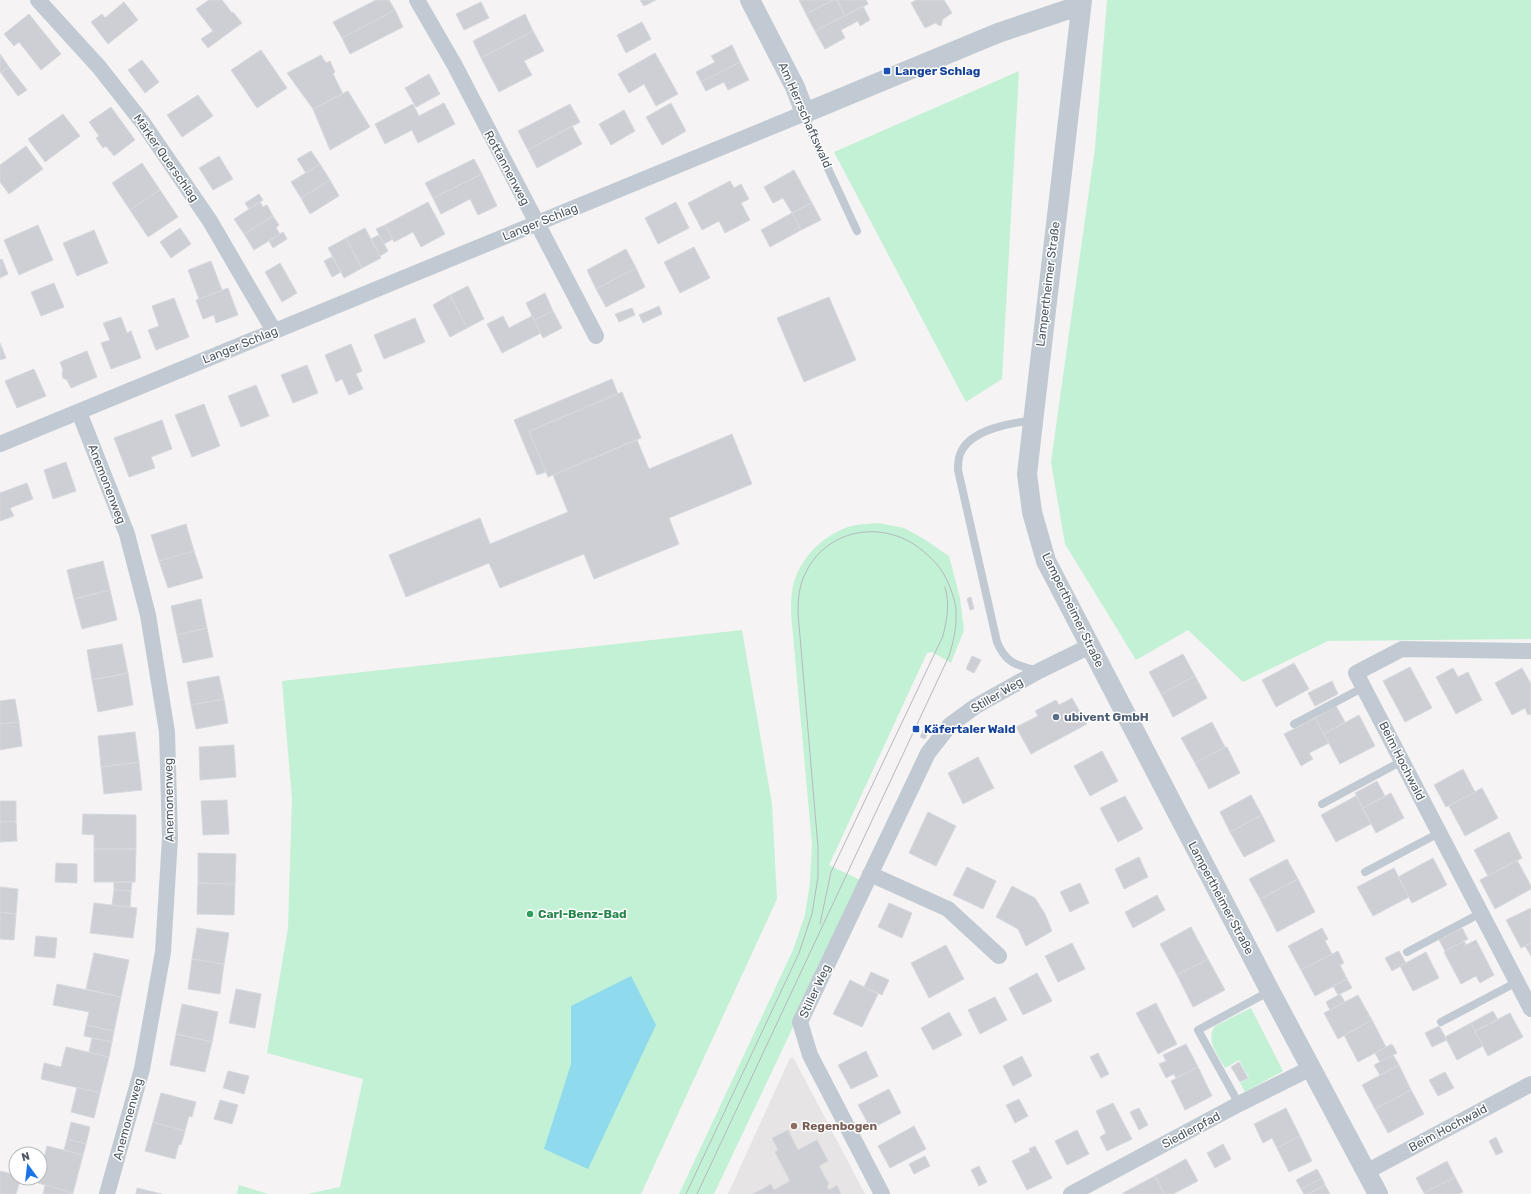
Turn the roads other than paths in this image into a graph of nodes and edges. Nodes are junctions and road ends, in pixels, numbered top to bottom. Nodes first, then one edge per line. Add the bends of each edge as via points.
1 (38, 0) edge
2 (417, 0) edge
3 (750, 0) edge
4 (1081, 3) edge
5 (805, 113) junction
6 (536, 223) junction
7 (857, 232) dead end
8 (274, 331) junction
9 (596, 336) dead end
10 (79, 412) junction
11 (1033, 421) junction
12 (0, 444) edge
13 (1090, 646) junction
14 (1531, 651) edge
15 (1038, 671) junction
16 (1364, 687) junction
17 (1294, 724) dead end
18 (1402, 761) junction
19 (1322, 804) dead end
20 (1439, 833) junction
21 (1364, 872) dead end
22 (870, 874) junction
23 (1481, 913) junction
24 (1407, 952) dead end
25 (999, 956) dead end
26 (1517, 982) junction
27 (1270, 991) junction
28 (1531, 1009) edge
29 (1441, 1022) dead end
30 (1312, 1068) junction
31 (1531, 1084) edge
32 (1239, 1104) junction
33 (1366, 1172) junction
34 (1092, 1189) edge
35 (107, 1194) edge
36 (882, 1194) edge
37 (1071, 1194) edge
38 (1378, 1194) edge

1 - 8 street, Märker Querschlag via 99,67 143,123 210,221
2 - 6 street, Rottannenweg via 454,64
3 - 5 street, Am Herrschaftswald via 795,87
4 - 5 street, Langer Schlag via 998,33
4 - 11 street, Lampertheimer Straße
5 - 6 street, Langer Schlag
5 - 7 lane, Am Herrschaftswald
6 - 8 street, Langer Schlag
6 - 9 street, Rottannenweg
8 - 10 street, Langer Schlag
10 - 12 street, Langer Schlag
10 - 35 street, Anemonenweg via 127,534 148,615 167,732 170,838 163,952 142,1069
11 - 13 street, Lampertheimer Straße via 1028,474 1032,512 1046,561
11 - 15 lane via 1000,426 970,440 961,451 958,470 1000,649 1010,662
13 - 15 street, Stiller Weg
13 - 27 street, Lampertheimer Straße
14 - 16 street, Beim Hochwald via 1402,649 1356,673
15 - 22 street, Stiller Weg via 976,706 950,725 928,753
16 - 17 lane
16 - 18 street, Beim Hochwald
18 - 19 lane
18 - 20 street, Beim Hochwald
20 - 21 lane
20 - 23 street, Beim Hochwald
22 - 25 street via 948,909
22 - 36 street, Stiller Weg via 800,1022 810,1055
23 - 24 lane
23 - 26 street, Beim Hochwald
26 - 28 street, Beim Hochwald
26 - 29 lane
27 - 30 street, Lampertheimer Straße
27 - 32 lane via 1198,1030
30 - 32 street, Siedlerpfad
30 - 33 street, Lampertheimer Straße
31 - 33 street, Beim Hochwald
32 - 34 street, Siedlerpfad
33 - 38 street, Lampertheimer Straße
34 - 37 street, Siedlerpfad

